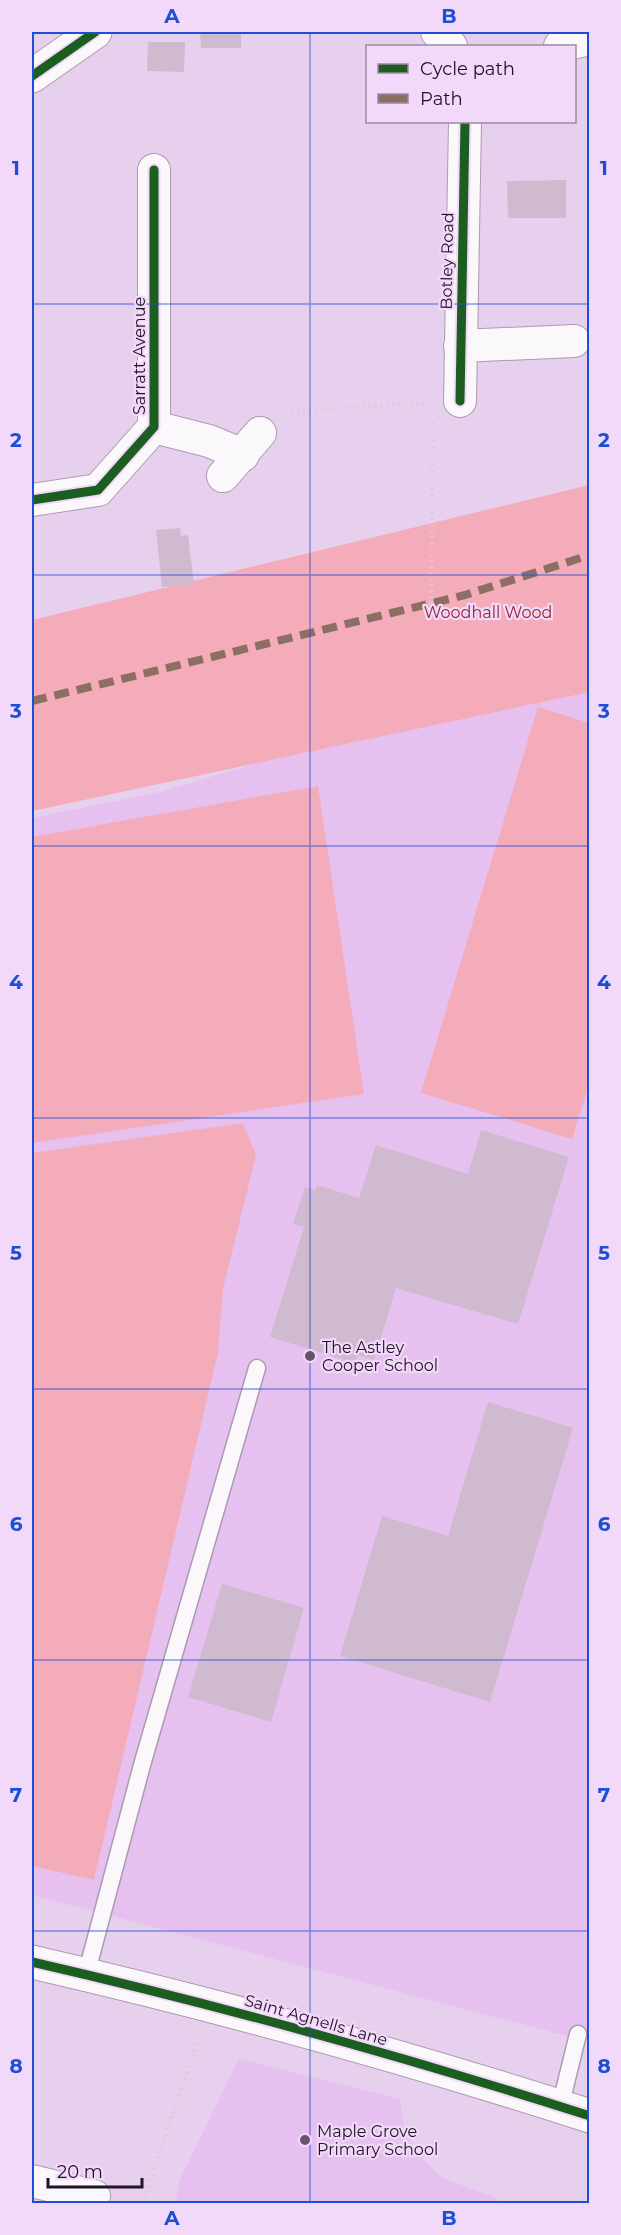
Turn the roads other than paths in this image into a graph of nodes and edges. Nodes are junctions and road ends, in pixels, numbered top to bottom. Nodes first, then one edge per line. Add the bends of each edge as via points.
1 (95, 32) edge
2 (438, 32) edge
3 (590, 39) edge
4 (450, 45) edge
5 (564, 45) edge
6 (32, 76) edge
7 (465, 123) edge
8 (154, 170) dead end
9 (574, 341) dead end
10 (460, 346) junction
11 (447, 402) road end
12 (154, 427) junction
13 (242, 455) road end
14 (32, 501) edge
15 (257, 1368) dead end
16 (32, 1962) edge
17 (86, 1975) junction
18 (578, 2034) dead end
19 (575, 2111) edge
20 (32, 2181) edge
21 (94, 2196) dead end

1 - 6 street
2 - 4 street
3 - 5 street
7 - 10 street, Botley Road
8 - 12 street, Sarratt Avenue
9 - 10 street
10 - 11 street, Botley Road
12 - 13 street, Sarratt Avenue via 209,441
12 - 14 street, Sarratt Avenue via 98,490
15 - 17 lane via 142,1765
16 - 17 street, Saint Agnells Lane
17 - 19 street, Saint Agnells Lane via 212,2006
18 - 19 lane
20 - 21 street

